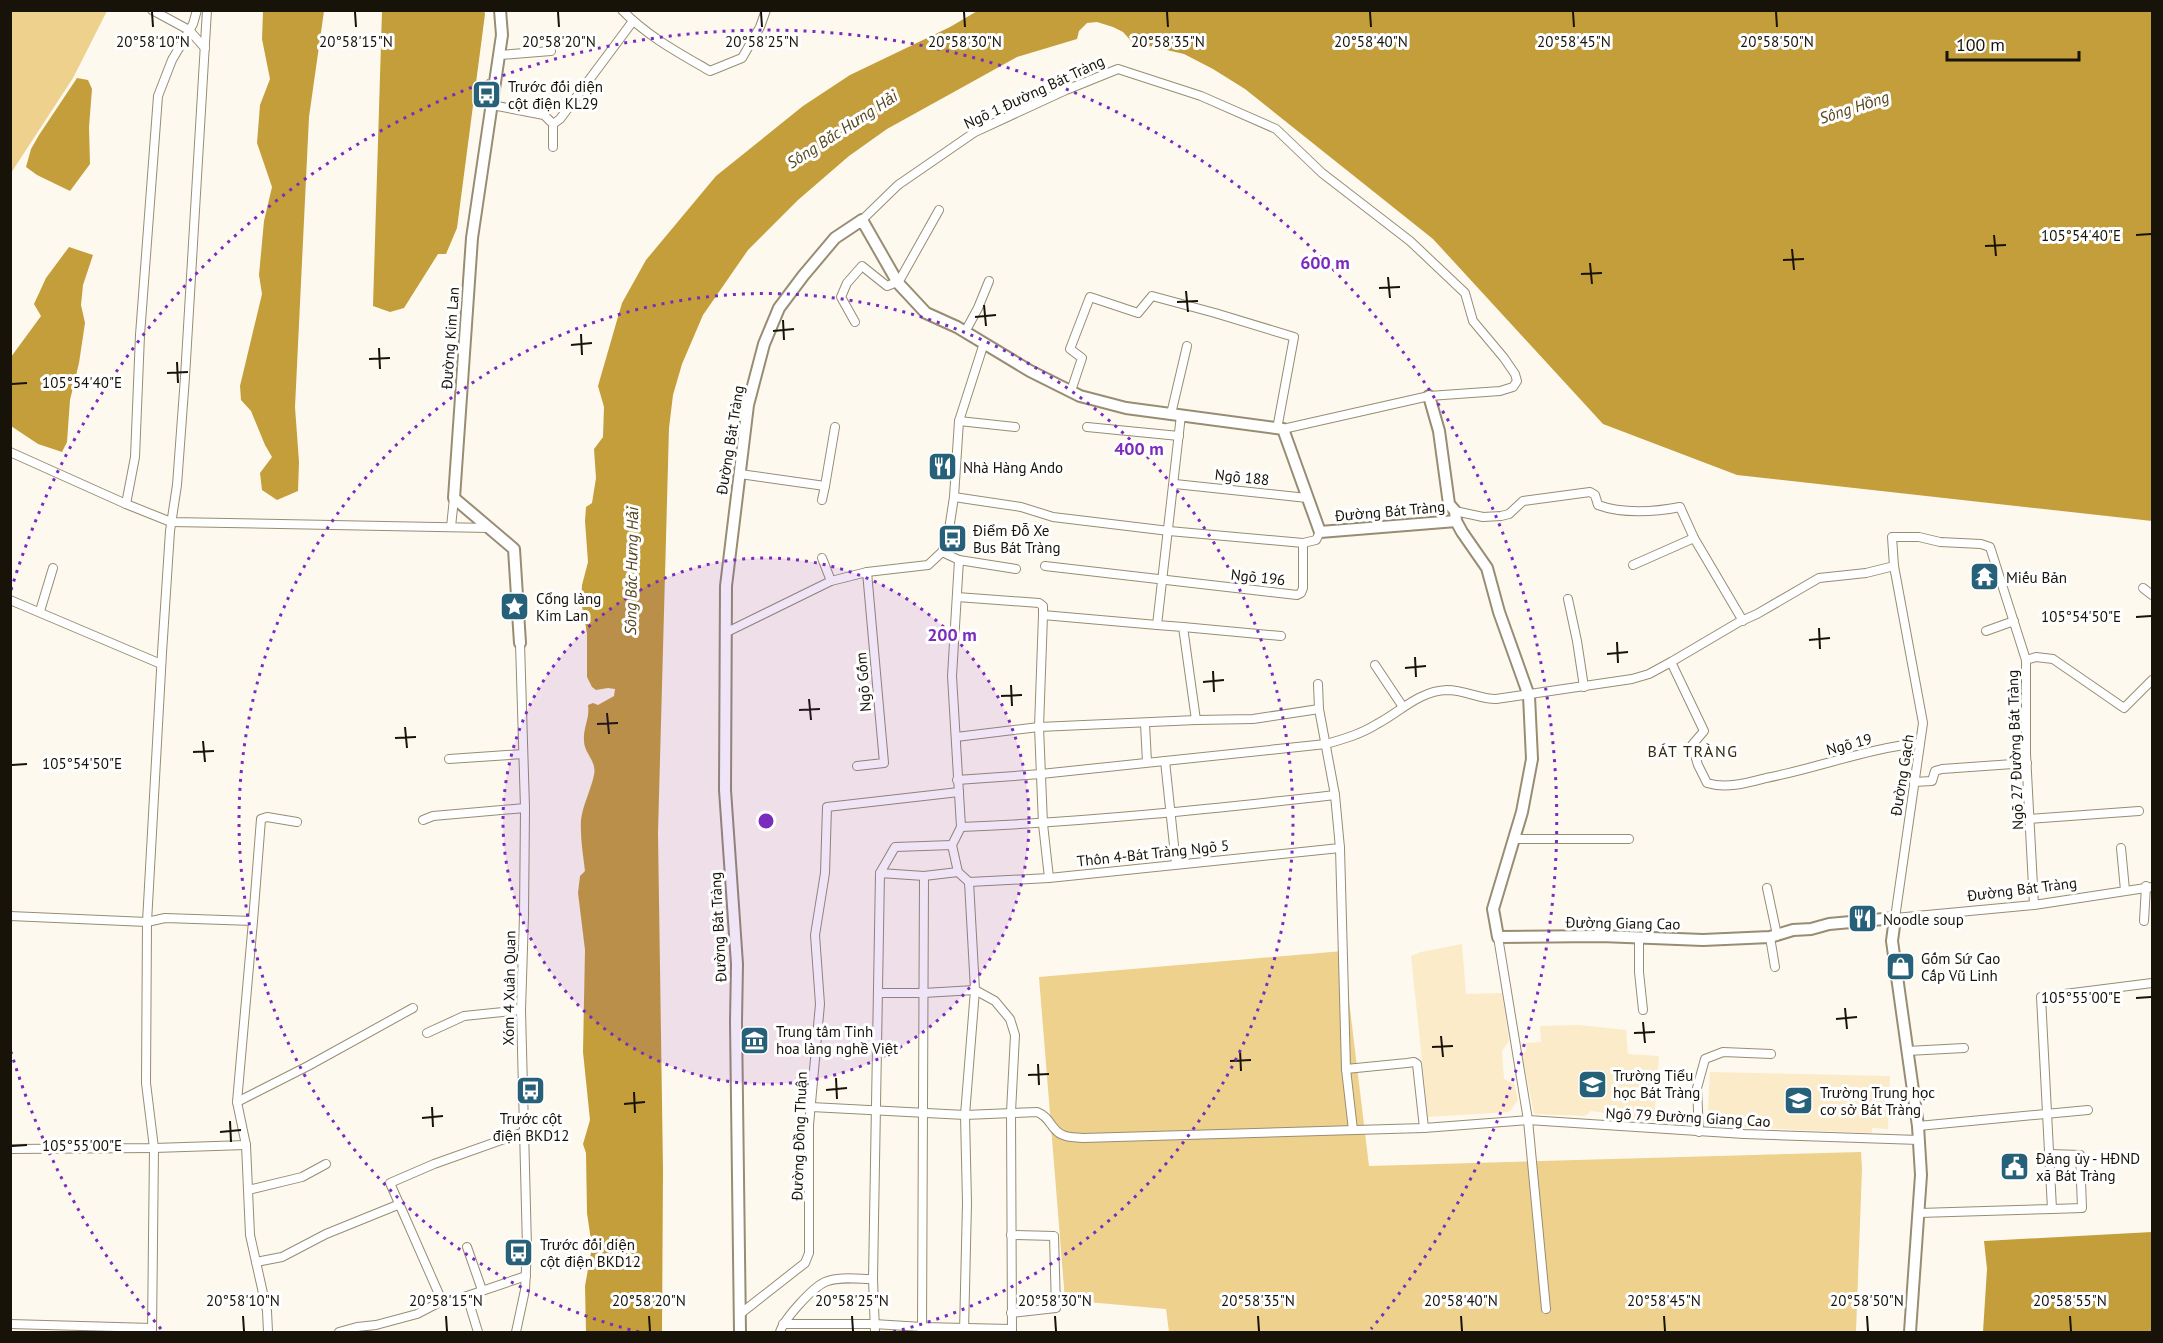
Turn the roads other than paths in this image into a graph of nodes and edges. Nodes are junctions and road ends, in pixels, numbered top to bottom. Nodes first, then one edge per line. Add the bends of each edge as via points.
1 (152, 10) edge
2 (197, 10) edge
3 (207, 10) edge
4 (500, 10) edge
5 (622, 10) edge
6 (766, 10) edge
7 (633, 21) junction
8 (189, 30) junction
9 (205, 48) junction
10 (551, 51) dead end
11 (500, 55) junction
12 (492, 105) junction
13 (553, 124) junction
14 (553, 147) dead end
15 (939, 210) dead end
16 (862, 220) junction
17 (989, 281) dead end
18 (897, 283) junction
19 (855, 322) dead end
20 (965, 332) junction
21 (984, 343) junction
22 (1187, 346) dead end
23 (1071, 391) junction
24 (1429, 396) junction
25 (1176, 414) junction
26 (959, 421) junction
27 (836, 427) dead end
28 (1015, 427) dead end
29 (1087, 427) dead end
30 (1280, 429) junction
31 (1179, 436) junction
32 (10, 452) edge
33 (740, 474) junction
34 (1174, 484) junction
35 (825, 486) junction
36 (954, 497) junction
37 (454, 498) junction
38 (1307, 498) junction
39 (822, 500) dead end
40 (126, 504) junction
41 (1455, 516) junction
42 (171, 522) junction
43 (451, 527) junction
44 (489, 528) junction
45 (1169, 531) junction
46 (1320, 532) junction
47 (1694, 538) junction
48 (1303, 543) junction
49 (942, 552) junction
50 (822, 558) dead end
51 (959, 560) junction
52 (1633, 565) dead end
53 (1044, 566) dead end
54 (1894, 566) junction
55 (53, 568) dead end
56 (1016, 569) dead end
57 (867, 572) junction
58 (831, 580) junction
59 (1162, 580) junction
60 (2143, 588) dead end
61 (2152, 595) edge
62 (957, 597) junction
63 (1568, 599) dead end
64 (10, 600) edge
65 (40, 611) junction
66 (1043, 615) junction
67 (1743, 621) junction
68 (2014, 621) junction
69 (1157, 625) junction
70 (1183, 627) junction
71 (1986, 631) dead end
72 (727, 632) junction
73 (1281, 636) dead end
74 (520, 643) joint
75 (2026, 660) junction
76 (1671, 662) junction
77 (161, 664) junction
78 (1375, 665) dead end
79 (2152, 680) edge
80 (1318, 684) dead end
81 (1584, 687) junction
82 (1529, 696) junction
83 (1403, 707) junction
84 (1319, 709) junction
85 (1196, 720) junction
86 (1145, 724) junction
87 (1039, 727) junction
88 (957, 737) junction
89 (1920, 743) junction
90 (1326, 744) junction
91 (523, 754) junction
92 (449, 759) dead end
93 (1165, 761) junction
94 (1147, 762) junction
95 (2027, 763) junction
96 (857, 766) dead end
97 (1041, 774) junction
98 (957, 780) junction
99 (1914, 782) junction
100 (959, 792) junction
101 (1335, 795) junction
102 (525, 808) junction
103 (2139, 811) dead end
104 (1171, 813) junction
105 (423, 819) dead end
106 (2030, 819) junction
107 (297, 822) dead end
108 (1043, 824) junction
109 (961, 827) junction
110 (1514, 839) junction
111 (1629, 839) dead end
112 (952, 845) junction
113 (1340, 848) junction
114 (2121, 848) dead end
115 (1176, 864) junction
116 (958, 872) junction
117 (880, 873) junction
118 (924, 876) junction
119 (1049, 878) junction
120 (969, 882) junction
121 (2149, 886) edge
122 (1767, 888) dead end
123 (2125, 890) junction
124 (2034, 905) junction
125 (10, 916) edge
126 (1895, 918) junction
127 (253, 921) junction
128 (2144, 921) dead end
129 (147, 922) junction
130 (1774, 936) junction
131 (1498, 937) junction
132 (1639, 938) junction
133 (1775, 967) dead end
134 (2152, 983) edge
135 (975, 990) junction
136 (878, 993) junction
137 (922, 993) junction
138 (413, 1008) dead end
139 (521, 1010) junction
140 (1643, 1010) dead end
141 (427, 1033) dead end
142 (1964, 1048) dead end
143 (1907, 1051) junction
144 (1771, 1054) dead end
145 (1346, 1069) junction
146 (237, 1102) junction
147 (811, 1107) junction
148 (2088, 1110) dead end
149 (876, 1111) junction
150 (1011, 1112) junction
151 (922, 1113) junction
152 (965, 1114) junction
153 (2048, 1115) junction
154 (1528, 1120) junction
155 (1918, 1126) junction
156 (1424, 1128) junction
157 (1353, 1130) junction
158 (524, 1132) junction
159 (1699, 1132) junction
160 (1919, 1140) junction
161 (246, 1145) junction
162 (154, 1148) junction
163 (10, 1149) edge
164 (2050, 1154) junction
165 (326, 1164) dead end
166 (248, 1191) junction
167 (400, 1204) junction
168 (2052, 1209) junction
169 (1919, 1213) junction
170 (1011, 1235) junction
171 (467, 1247) dead end
172 (256, 1262) junction
173 (526, 1276) junction
174 (873, 1279) junction
175 (482, 1290) junction
176 (467, 1296) junction
177 (442, 1301) junction
178 (1546, 1309) dead end
179 (1011, 1313) junction
180 (740, 1314) junction
181 (10, 1324) edge
182 (782, 1328) edge
183 (831, 1328) edge
184 (874, 1328) edge
185 (152, 1330) edge
186 (922, 1330) edge
187 (964, 1330) edge
188 (1011, 1331) edge
189 (268, 1332) edge
190 (339, 1332) edge
191 (478, 1332) edge
192 (516, 1332) edge
193 (740, 1332) edge
194 (1910, 1332) edge

1 - 8 street
2 - 8 street
3 - 9 street
4 - 11 street, Đường Kim Lan
5 - 7 street
6 - 7 street via 742,58 710,71
7 - 13 street
8 - 9 street
8 - 40 street via 158,96 135,458
9 - 42 street via 185,377
10 - 11 street
11 - 12 street, Đường Kim Lan
12 - 13 street via 544,115
12 - 37 street, Đường Kim Lan via 472,238
13 - 14 street
15 - 18 street
16 - 18 street
16 - 24 street, Ngõ 1 Đường Bát Tràng via 898,185 975,132 1118,69 1201,96 1275,129 1322,173 1410,241 1465,293 1473,321 1504,358 1517,381 1514,387 1500,390
16 - 33 street, Đường Bát Tràng via 835,238 779,308 764,344 748,405
17 - 20 street
18 - 19 street via 887,286 862,266 841,297
18 - 20 street via 926,313
20 - 21 street
21 - 23 street
21 - 26 street
22 - 25 street
23 - 25 street via 1126,408
23 - 30 street via 1082,358 1070,349 1090,297 1138,313 1152,296 1294,337
24 - 30 street
24 - 41 street via 1439,431 1449,504
25 - 30 street
25 - 31 street
26 - 28 street
26 - 36 street
27 - 35 street
29 - 31 street
30 - 38 street, Đường Bát Tràng
31 - 34 street
32 - 40 street
33 - 35 street
33 - 72 street, Đường Bát Tràng via 726,586
34 - 38 street, Ngõ 188
34 - 45 street
35 - 39 street
36 - 45 street via 1020,507 1053,517
36 - 49 street
37 - 43 street
37 - 44 street
38 - 46 street, Đường Bát Tràng
40 - 42 street
41 - 46 street, Đường Bát Tràng
41 - 47 street via 1501,516 1523,501 1592,492 1598,505 1607,508 1648,511 1680,507
41 - 82 street via 1486,568
42 - 43 street
42 - 77 street
43 - 44 street
44 - 74 street via 514,549
45 - 48 street
45 - 59 street
46 - 48 street via 1316,540
47 - 52 street
47 - 67 street
48 - 59 street, Ngõ 196 via 1303,588 1299,594
49 - 51 street
49 - 57 street via 928,565
50 - 58 street
51 - 56 street
51 - 62 street
53 - 59 street
54 - 67 street via 1819,578
54 - 68 street, Ngõ 27 Đường Bát Tràng via 1892,537 1990,547
54 - 89 street, Đường Gạch via 1923,723
55 - 65 street
57 - 58 street
57 - 96 street, Ngõ Gốm via 884,763
58 - 72 street
59 - 69 street
60 - 61 street
62 - 66 street via 1040,603
62 - 88 street via 952,676
63 - 81 street
64 - 65 street
65 - 77 street
66 - 69 street
66 - 87 street
67 - 76 street
68 - 71 street
68 - 75 street, Ngõ 27 Đường Bát Tràng
69 - 70 street
70 - 73 street
70 - 85 street
72 - 180 street, Đường Bát Tràng via 725,790 737,964
74 - 91 street, Xóm 4 Xuân Quan
75 - 79 street via 2053,659 2124,708
75 - 95 street, Ngõ 27 Đường Bát Tràng
76 - 81 street via 1632,679
76 - 89 street, Ngõ 19 via 1704,731 1692,745 1707,783 1719,786 1785,774
77 - 129 street
78 - 83 street
80 - 84 street
81 - 82 street
82 - 83 street via 1485,699 1445,690
82 - 110 street via 1532,759
83 - 90 street via 1355,736
84 - 85 street via 1253,719
84 - 90 street
85 - 86 street
86 - 87 street
86 - 94 street
87 - 88 street
87 - 97 street
88 - 98 street
89 - 99 street, Đường Gạch
90 - 93 street
90 - 101 street
91 - 92 street
91 - 102 street, Xóm 4 Xuân Quan
93 - 94 street
93 - 104 street
94 - 97 street
95 - 99 street via 1942,769 1935,771 1932,782
95 - 106 street, Ngõ 27 Đường Bát Tràng
97 - 98 street
97 - 108 street
98 - 100 street
99 - 126 street, Đường Gạch
100 - 109 street
100 - 147 street, Đường Đồng Thuận via 827,807 825,873 815,935 820,1004
101 - 104 street
101 - 113 street
102 - 105 street
102 - 139 street, Xóm 4 Xuân Quan
103 - 106 street
104 - 108 street
104 - 115 street
106 - 124 street, Ngõ 27 Đường Bát Tràng
107 - 127 street via 261,819
108 - 109 street
108 - 119 street
109 - 112 street
110 - 111 street
110 - 131 street via 1493,909
112 - 116 street
112 - 117 street via 895,847
113 - 115 street, Thôn 4-Bát Tràng Ngõ 5
113 - 145 street
114 - 123 street
115 - 119 street, Thôn 4-Bát Tràng Ngõ 5
116 - 118 street
116 - 120 street
117 - 118 street
117 - 136 street
118 - 137 street
119 - 120 street, Thôn 4-Bát Tràng Ngõ 5
120 - 135 street
121 - 123 street, Đường Bát Tràng
121 - 128 street
122 - 130 street
123 - 124 street, Đường Bát Tràng
124 - 126 street, Đường Bát Tràng
125 - 129 street
126 - 130 street, Đường Giang Cao via 1829,924
126 - 143 street via 1892,941
127 - 129 street via 165,918
127 - 146 street
129 - 162 street via 146,1083
130 - 132 street, Đường Giang Cao
130 - 133 street
131 - 132 street, Đường Giang Cao
131 - 154 street
132 - 140 street
134 - 153 street via 2041,997
135 - 137 street
135 - 150 street via 995,1001 1012,1024 1015,1035
135 - 152 street
136 - 137 street
136 - 149 street
137 - 151 street
138 - 146 street
139 - 141 street via 464,1016
139 - 158 street, Xóm 4 Xuân Quan
142 - 143 street
143 - 155 street
144 - 159 street via 1723,1052 1705,1059 1697,1089
145 - 156 street via 1417,1064
145 - 157 street
146 - 161 street
147 - 149 street
147 - 180 street, Đường Đồng Thuận via 808,1260
148 - 153 street
149 - 151 street
149 - 174 street
150 - 152 street
150 - 157 street, Ngõ 79 Đường Giang Cao via 1044,1114 1058,1133 1083,1138
150 - 170 street
151 - 152 street
151 - 186 street
152 - 187 street
153 - 155 street
153 - 164 street
154 - 156 street, Ngõ 79 Đường Giang Cao
154 - 159 street, Ngõ 79 Đường Giang Cao
154 - 178 street
155 - 160 street
156 - 157 street, Ngõ 79 Đường Giang Cao
158 - 167 street via 390,1183
158 - 173 street, Xóm 4 Xuân Quan
159 - 160 street, Ngõ 79 Đường Giang Cao
160 - 169 street
161 - 162 street
161 - 166 street
162 - 163 street
162 - 185 street
164 - 168 street
164 - 168 street via 2080,1155 2082,1208
165 - 166 street via 302,1177
166 - 172 street
167 - 172 street via 282,1257
167 - 177 street
168 - 169 street
169 - 194 street
170 - 179 street
170 - 179 street via 1054,1236 1056,1308
171 - 175 street
172 - 189 street
173 - 175 street
173 - 192 street, Xóm 4 Xuân Quan
174 - 182 street via 824,1282
174 - 184 street
175 - 176 street
176 - 177 street
176 - 191 street
177 - 190 street via 417,1314
179 - 188 street
180 - 193 street, Đường Bát Tràng
181 - 185 street
182 - 183 street
183 - 184 street
184 - 186 street
186 - 187 street
187 - 188 street

